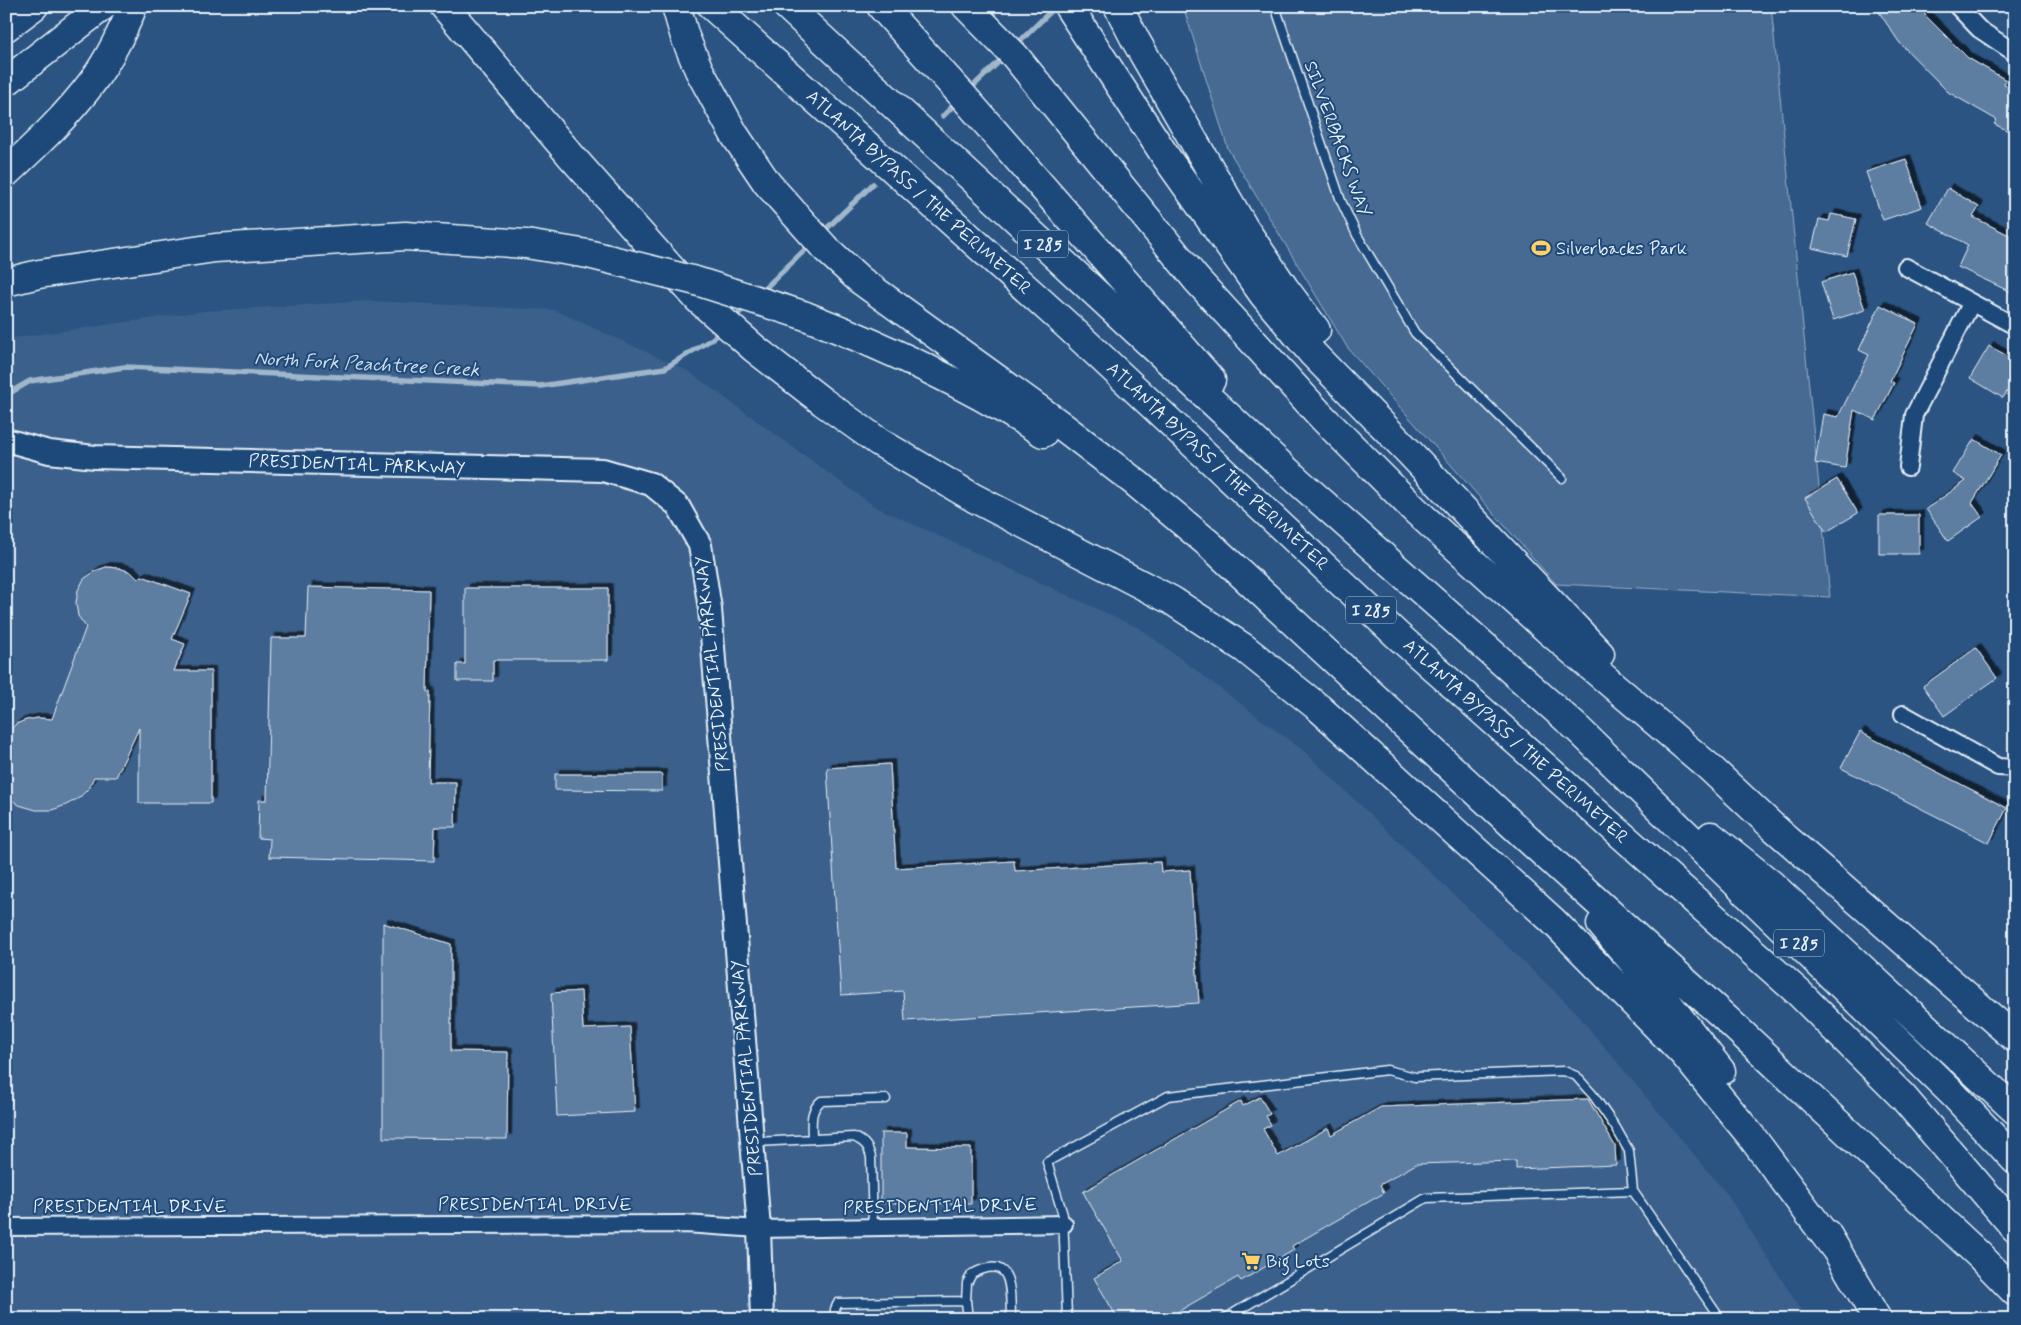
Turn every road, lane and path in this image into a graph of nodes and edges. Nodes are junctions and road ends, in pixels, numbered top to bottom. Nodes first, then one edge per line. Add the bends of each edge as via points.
1 (34, 6) edge
2 (103, 6) edge
3 (133, 6) edge
4 (444, 6) edge
5 (676, 6) edge
6 (712, 6) edge
7 (787, 6) edge
8 (881, 6) edge
9 (966, 6) edge
10 (1068, 6) edge
11 (1118, 6) edge
12 (1275, 6) edge
13 (1957, 6) edge
14 (6, 27) edge
15 (2015, 53) edge
16 (6, 82) edge
17 (6, 173) edge
18 (1906, 267) dead end
19 (6, 282) edge
20 (1971, 304) junction
21 (2015, 326) edge
22 (6, 440) edge
23 (1409, 452) junction
24 (1908, 467) dead end
25 (1562, 478) dead end
26 (1299, 482) junction
27 (1209, 544) junction
28 (1903, 714) dead end
29 (1579, 730) junction
30 (1709, 767) junction
31 (2015, 768) edge
32 (1529, 840) junction
33 (2015, 1038) edge
34 (886, 1099) dead end
35 (2015, 1110) edge
36 (812, 1139) junction
37 (752, 1142) junction
38 (2015, 1160) edge
39 (1633, 1192) junction
40 (1064, 1224) junction
41 (6, 1227) edge
42 (873, 1227) junction
43 (2015, 1228) edge
44 (759, 1229) junction
45 (1836, 1251) junction
46 (2015, 1292) edge
47 (966, 1301) junction
48 (1067, 1316) dead end
49 (1719, 1317) dead end
50 (762, 1319) edge
51 (835, 1319) edge
52 (968, 1319) edge
53 (1011, 1319) edge
54 (1224, 1319) edge
55 (1877, 1319) edge

1 - 14 highway
2 - 16 highway
3 - 17 highway via 95,80 48,134
4 - 45 highway via 698,299 755,349 879,442 974,498 1171,600 1244,648 1318,708 1553,921 1682,1053 1751,1136
5 - 27 highway via 685,37 715,102 734,134 767,183 818,241 860,280 1058,423
6 - 43 highway, ATLANTA BYPASS / THE PERIMETER / I 285 via 1069,327 1397,635 1800,993 1903,1097
7 - 26 highway, I 285
8 - 26 highway via 1132,288
9 - 30 highway via 1015,56 1196,279 1323,418 1415,510 1549,631
10 - 23 highway via 1166,157 1263,294 1313,354
11 - 23 highway via 1244,228 1285,289
12 - 25 lane, SILVERBACKS WAY via 1341,201 1357,235 1415,333
13 - 15 street via 1979,29
18 - 20 street
19 - 27 highway, bridge via 39,274 215,248 405,236 526,244 588,254 687,279 802,315 927,368 1016,416
20 - 21 street
20 - 24 street via 1914,415
22 - 37 street, PRESIDENTIAL PARKWAY via 49,452 95,457 603,470 651,484 678,506 700,545 710,609
23 - 30 highway
26 - 29 highway, I 285
27 - 32 highway
28 - 31 street via 1998,767
29 - 35 highway via 1771,884
29 - 38 highway, I 285 via 1954,1095
30 - 33 highway
32 - 45 highway via 1671,1006 1766,1128
32 - 46 highway via 1721,1014
34 - 36 lane via 821,1101 814,1107 812,1115
36 - 37 lane
36 - 42 lane via 854,1137 864,1141 869,1148
37 - 44 street, PRESIDENTIAL PARKWAY
39 - 40 lane via 1629,1151 1593,1095 1576,1076 1564,1071 1415,1077 1386,1070 1168,1096 1047,1162
39 - 49 lane
39 - 54 lane via 1426,1198
40 - 42 street, PRESIDENTIAL DRIVE
40 - 48 lane
41 - 44 street, PRESIDENTIAL DRIVE via 685,1224
42 - 44 street, PRESIDENTIAL DRIVE
44 - 50 street, PRESIDENTIAL PARKWAY
45 - 55 highway
47 - 51 lane via 838,1303
47 - 52 lane
47 - 53 lane via 967,1283 972,1274 990,1267 999,1269 1009,1279

